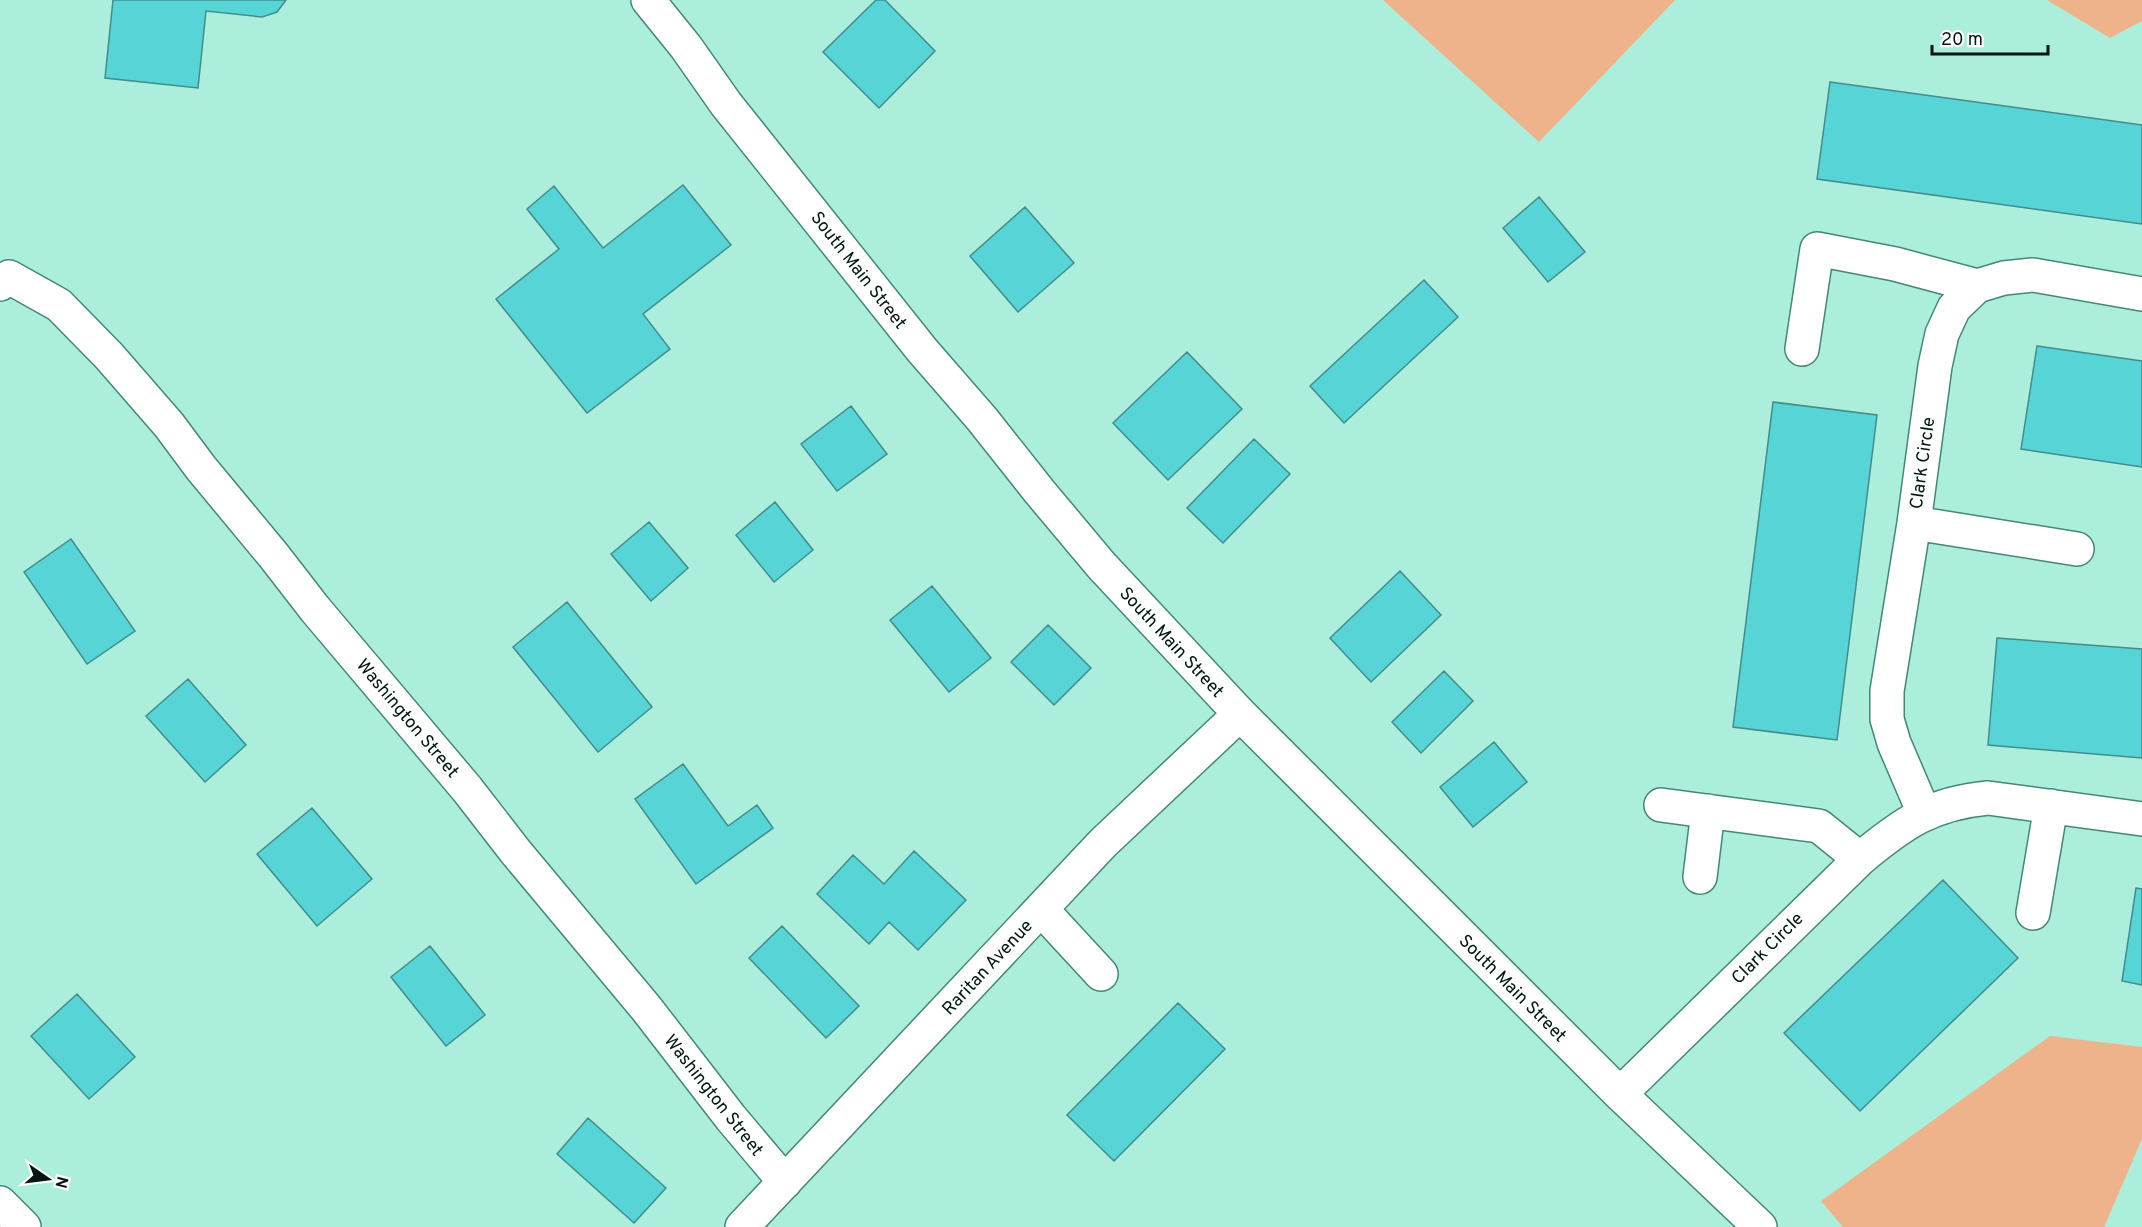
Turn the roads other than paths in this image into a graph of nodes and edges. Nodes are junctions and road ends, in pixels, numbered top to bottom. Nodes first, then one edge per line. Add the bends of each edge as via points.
1 (648, 0) edge
2 (5, 280) edge
3 (1977, 286) junction
4 (2142, 294) edge
5 (1802, 349) dead end
6 (1914, 523) junction
7 (2078, 549) dead end
8 (1240, 714) junction
9 (1661, 805) dead end
10 (2051, 806) junction
11 (1708, 812) junction
12 (1924, 813) junction
13 (2142, 819) edge
14 (1860, 858) junction
15 (1700, 877) dead end
16 (1041, 909) junction
17 (2033, 913) dead end
18 (1101, 974) dead end
19 (1620, 1094) junction
20 (784, 1182) junction
21 (0, 1203) edge
22 (24, 1227) edge
23 (741, 1227) edge
24 (1760, 1227) edge

1 - 8 street, South Main Street via 922,350 1101,565
2 - 20 street, Washington Street via 59,305 169,425
3 - 4 street, Clark Circle via 2033,275
3 - 5 street via 1817,249
3 - 6 street, Clark Circle via 1954,308 1942,334
6 - 7 street
6 - 12 street, Clark Circle via 1887,691 1887,719
8 - 16 street, Raritan Avenue via 1103,843
8 - 19 street, South Main Street
9 - 11 street
10 - 12 street, Clark Circle via 1988,798 1966,800
10 - 13 street, Clark Circle
10 - 17 street
11 - 14 street via 1819,826
11 - 15 street
12 - 14 street, Clark Circle
14 - 19 street, Clark Circle
16 - 18 street
16 - 20 street, Raritan Avenue
19 - 24 street, South Main Street
20 - 23 street, Raritan Avenue
21 - 22 street

